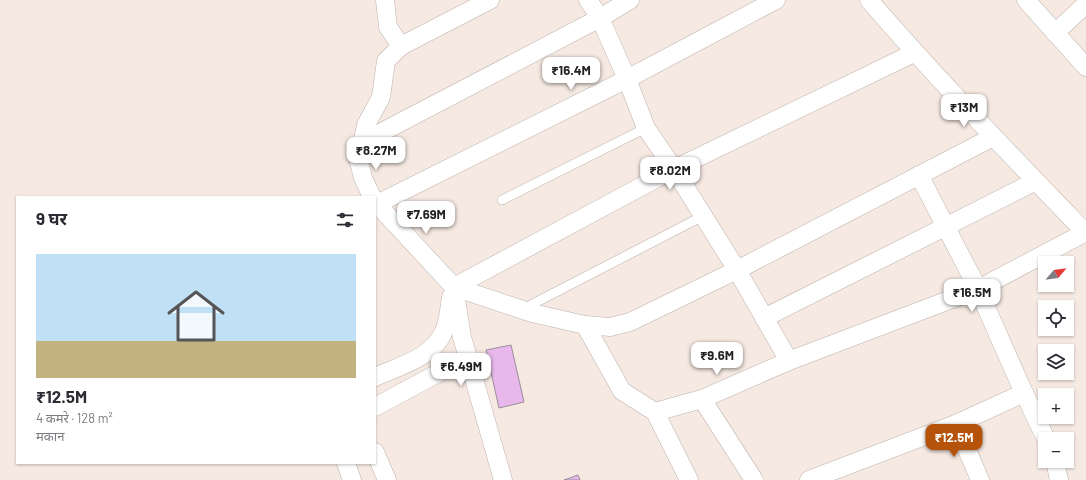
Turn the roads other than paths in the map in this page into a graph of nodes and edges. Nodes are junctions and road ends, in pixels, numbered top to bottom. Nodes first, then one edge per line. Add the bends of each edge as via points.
1 (385, 0) edge
2 (490, 0) edge
3 (588, 0) edge
4 (630, 0) edge
5 (776, 0) edge
6 (869, 0) edge
7 (1026, 0) edge
8 (1086, 4) edge
9 (600, 18) junction
10 (1055, 33) junction
11 (401, 46) junction
12 (914, 53) junction
13 (1086, 67) edge
14 (627, 79) junction
15 (646, 128) junction
16 (993, 137) junction
17 (361, 149) junction
18 (674, 169) junction
19 (919, 175) junction
20 (1036, 182) junction
21 (372, 196) edge
22 (502, 200) dead end
23 (376, 201) edge
24 (376, 202) edge
25 (703, 216) junction
26 (946, 227) junction
27 (1086, 233) edge
28 (737, 270) junction
29 (454, 287) junction
30 (978, 289) junction
31 (521, 309) junction
32 (764, 318) junction
33 (584, 325) junction
34 (468, 356) junction
35 (786, 362) junction
36 (376, 377) edge
37 (1024, 393) junction
38 (702, 399) junction
39 (376, 406) edge
40 (655, 412) junction
41 (956, 424) junction
42 (1043, 432) edge
43 (376, 454) edge
44 (346, 464) edge
45 (1056, 468) edge
46 (352, 480) edge
47 (387, 480) edge
48 (503, 480) edge
49 (689, 480) edge
50 (754, 480) edge
51 (809, 480) edge
52 (980, 480) edge
53 (1059, 480) edge

1 - 11 street via 388,27
2 - 11 street
3 - 9 street
4 - 9 street
5 - 14 street
6 - 12 street
7 - 10 street
8 - 10 street
9 - 14 street
9 - 17 street via 382,132 370,139
10 - 13 street
11 - 17 street via 386,61 381,97 366,125
12 - 16 street
12 - 18 street
14 - 15 street
14 - 23 street
15 - 18 street
15 - 22 lane
16 - 19 street
16 - 20 street
17 - 21 street via 359,162 363,178
18 - 25 street
18 - 29 street
19 - 26 street
19 - 28 street
20 - 26 street
20 - 27 street
24 - 29 street
25 - 28 street
25 - 31 lane
26 - 30 street
26 - 32 street
27 - 30 street
28 - 32 street
28 - 33 street via 630,322 610,328
29 - 31 street
29 - 34 street via 462,337
29 - 36 street via 444,331 434,346 421,357
30 - 35 street
30 - 37 street
31 - 33 street
32 - 35 street via 788,361
33 - 40 street via 622,391
34 - 39 street
34 - 48 street
35 - 38 street
37 - 41 street
37 - 42 street
38 - 40 street
38 - 50 street
40 - 49 street
41 - 51 street
41 - 52 street
43 - 47 street
44 - 46 street
45 - 53 street

